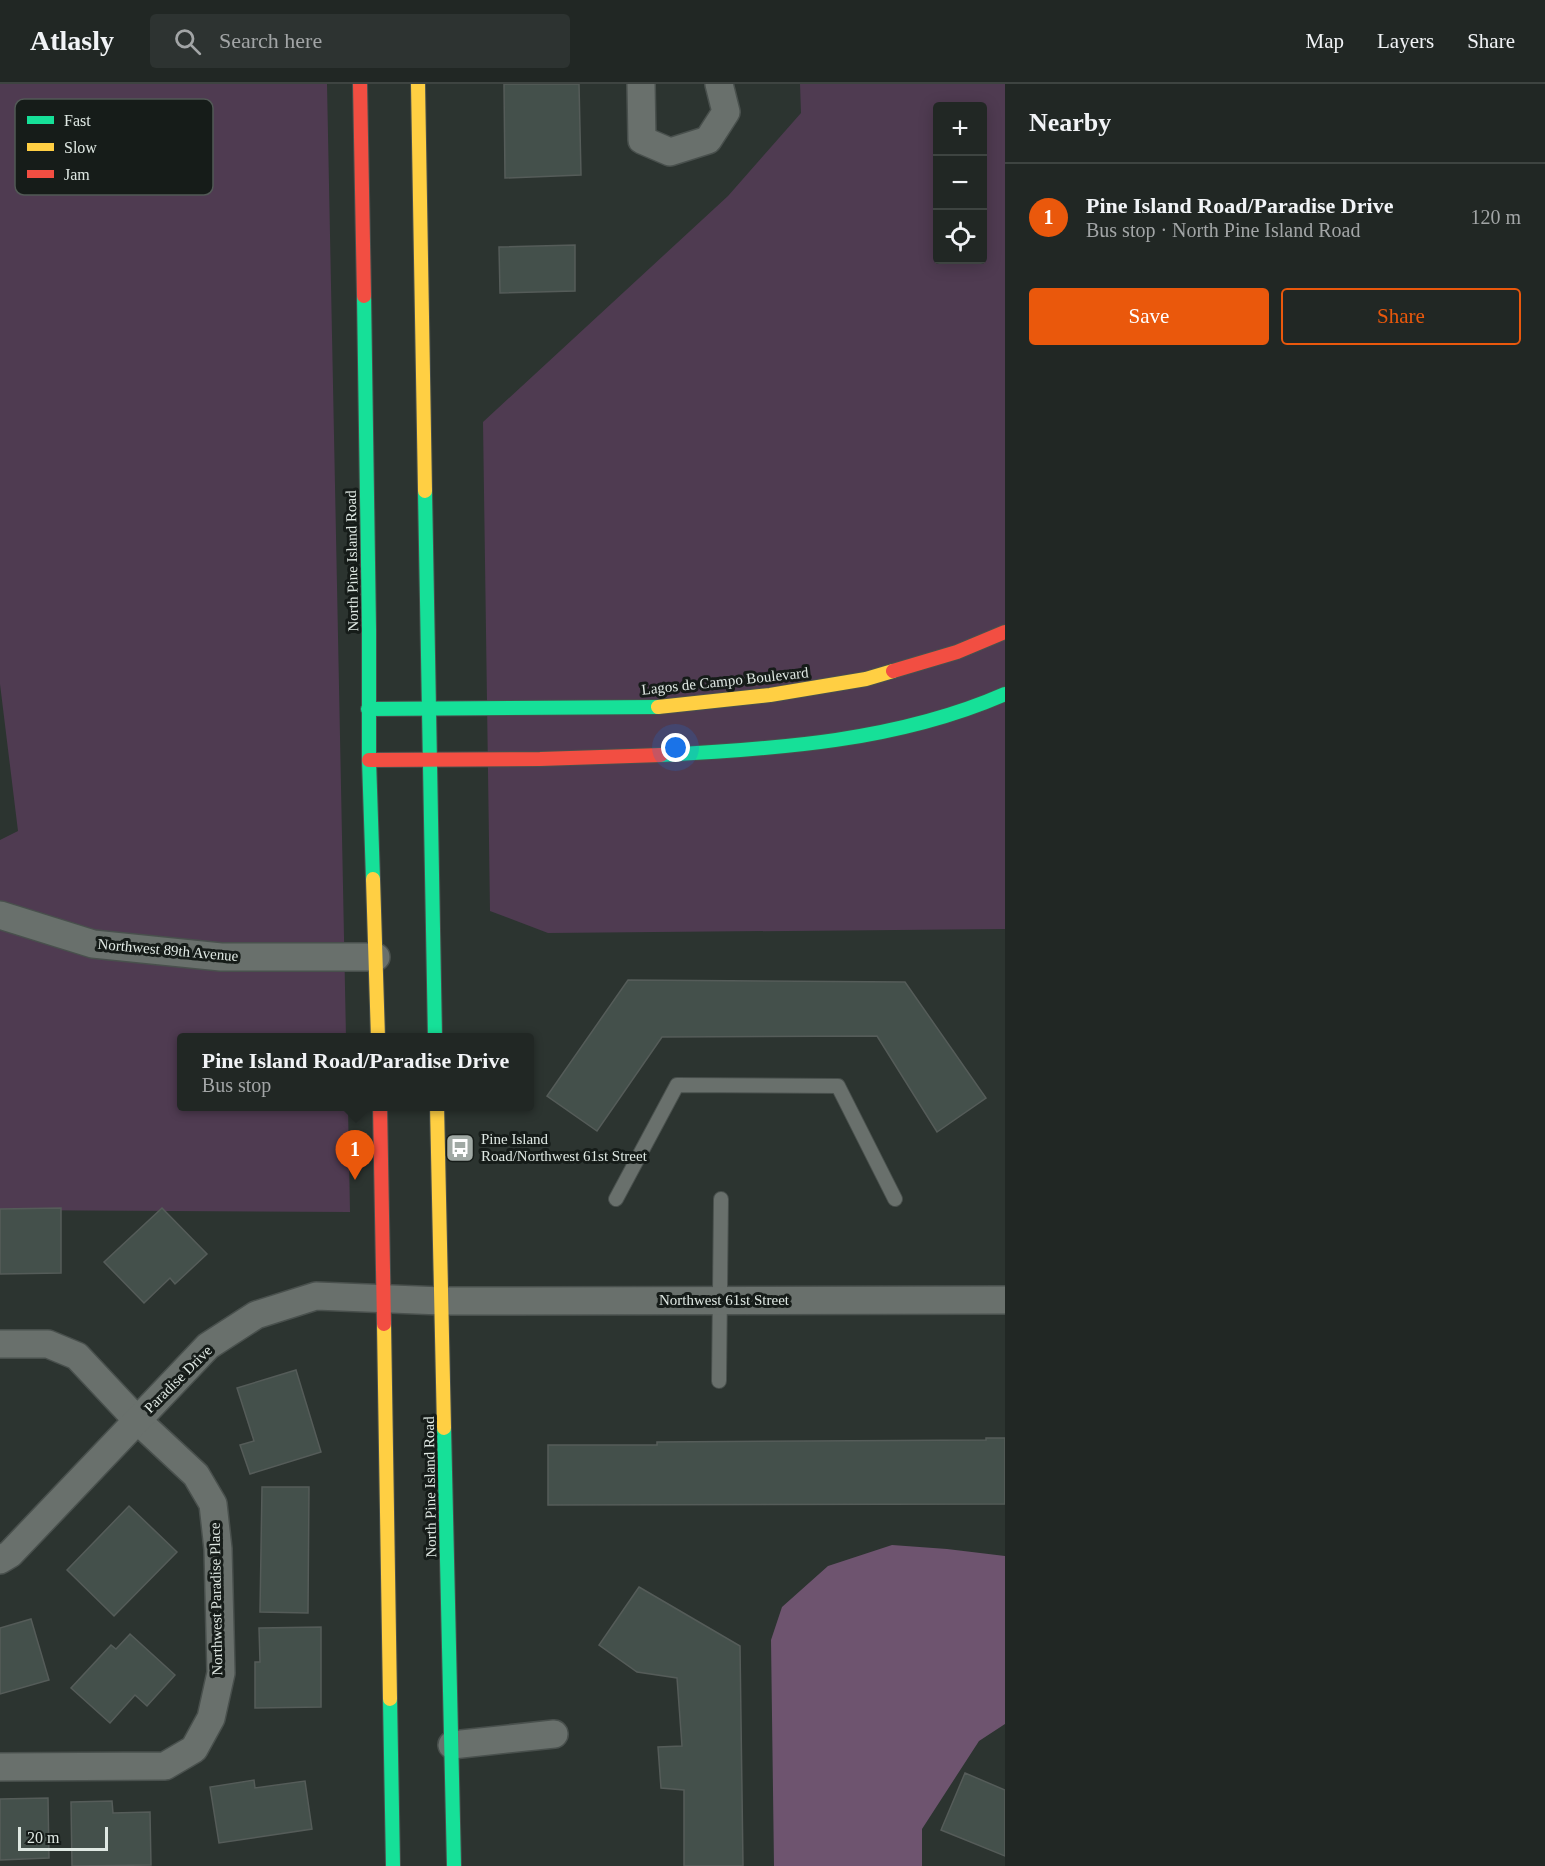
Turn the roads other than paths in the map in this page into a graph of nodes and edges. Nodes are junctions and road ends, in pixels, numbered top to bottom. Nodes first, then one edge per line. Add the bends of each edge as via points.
1 (360, 84) edge
2 (418, 84) edge
3 (641, 84) edge
4 (719, 84) edge
5 (1005, 632) edge
6 (1005, 694) edge
7 (368, 709) junction
8 (429, 709) junction
9 (430, 759) junction
10 (369, 760) junction
11 (0, 915) edge
12 (376, 957) junction
13 (378, 1033) edge
14 (435, 1033) edge
15 (380, 1111) edge
16 (437, 1111) edge
17 (616, 1199) dead end
18 (721, 1199) dead end
19 (895, 1199) dead end
20 (384, 1298) junction
21 (720, 1300) junction
22 (1005, 1300) edge
23 (442, 1301) junction
24 (0, 1344) edge
25 (719, 1382) dead end
26 (136, 1420) junction
27 (0, 1560) edge
28 (554, 1734) dead end
29 (452, 1744) junction
30 (0, 1767) edge
31 (393, 1866) edge
32 (454, 1866) edge

1 - 7 main road, North Pine Island Road
2 - 8 main road
3 - 4 street via 642,140 670,152 708,140 726,112
5 - 8 main road, Lagos de Campo Boulevard via 957,652 866,679 770,695 665,707
6 - 9 main road via 979,707 880,733 778,747 670,755
7 - 8 main road, Lagos de Campo Boulevard
7 - 10 main road, North Pine Island Road
8 - 9 main road
9 - 10 main road
9 - 14 main road
10 - 12 main road, North Pine Island Road
11 - 12 street, Northwest 89th Avenue via 93,944 220,957
12 - 13 main road, North Pine Island Road
15 - 20 main road
16 - 23 main road, North Pine Island Road
17 - 19 lane via 677,1085 689,1085 838,1086
18 - 21 lane
20 - 23 street, Paradise Drive
20 - 26 street, Paradise Drive via 316,1296 256,1315 208,1346
20 - 31 main road
21 - 22 street, Northwest 61st Street
21 - 23 street, Northwest 61st Street
21 - 25 lane
23 - 29 main road, North Pine Island Road
24 - 26 street, Northwest Paradise Place via 48,1344 77,1356
26 - 27 street, Paradise Drive
26 - 30 street, Northwest Paradise Place via 196,1475 213,1504 218,1549 220,1673 211,1718 194,1749 165,1766
28 - 29 street
29 - 32 main road, North Pine Island Road

